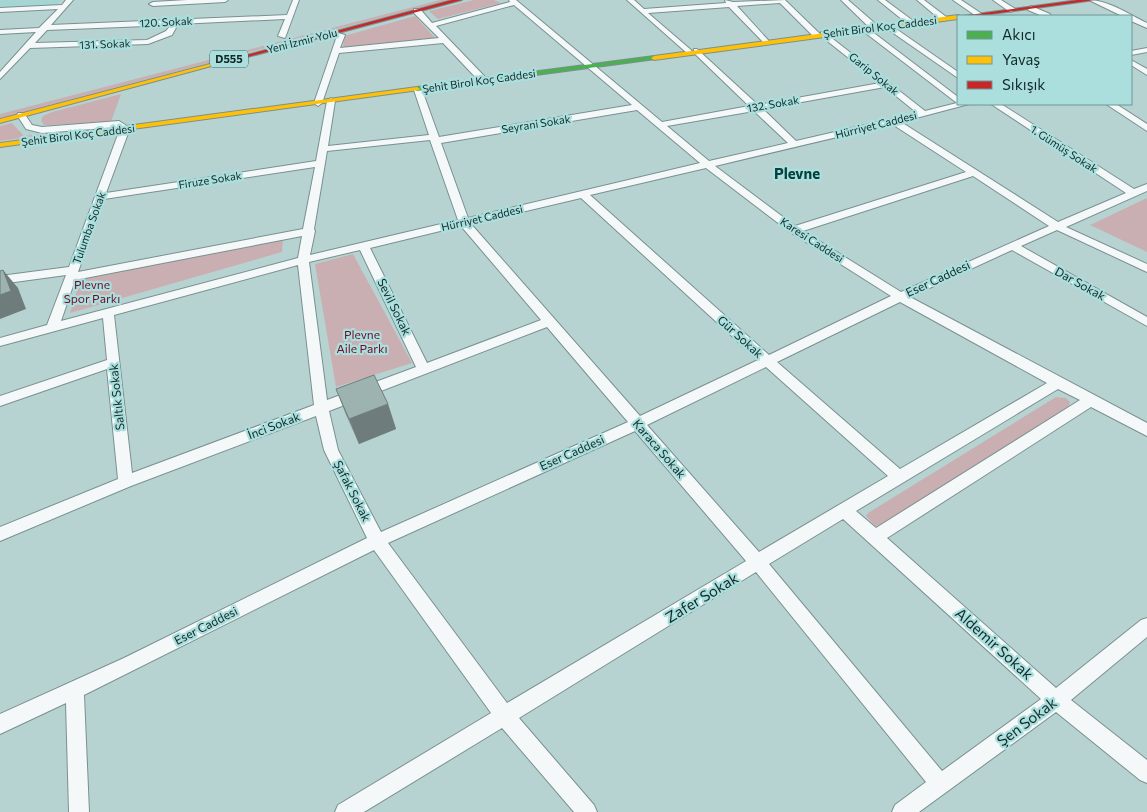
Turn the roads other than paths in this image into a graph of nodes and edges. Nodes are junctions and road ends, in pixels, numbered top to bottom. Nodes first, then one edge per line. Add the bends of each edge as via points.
1 (70, 0) edge
2 (225, 0) edge
3 (296, 0) edge
4 (427, 0) edge
5 (459, 0) edge
6 (630, 0) edge
7 (782, 0) edge
8 (844, 0) edge
9 (881, 0) edge
10 (920, 0) edge
11 (956, 0) edge
12 (996, 0) edge
13 (1092, 0) edge
14 (187, 1) edge
15 (513, 1) edge
16 (1068, 1) edge
17 (155, 2) edge
18 (729, 2) edge
19 (62, 8) junction
20 (1031, 8) junction
21 (0, 10) edge
22 (1013, 10) junction
23 (417, 11) junction
24 (642, 11) junction
25 (980, 15) edge
26 (1045, 15) edge
27 (1125, 15) edge
28 (290, 16) junction
29 (144, 17) junction
30 (957, 17) edge
31 (1132, 18) edge
32 (945, 19) junction
33 (176, 22) junction
34 (912, 23) junction
35 (432, 25) junction
36 (888, 26) junction
37 (1147, 26) edge
38 (42, 29) junction
39 (870, 29) junction
40 (0, 32) edge
41 (820, 34) junction
42 (341, 35) dead end
43 (282, 36) junction
44 (446, 40) junction
45 (765, 42) junction
46 (26, 46) junction
47 (1147, 50) edge
48 (336, 51) junction
49 (693, 51) junction
50 (1132, 53) edge
51 (589, 66) junction
52 (1133, 66) edge
53 (1147, 72) edge
54 (1, 73) edge
55 (957, 75) edge
56 (484, 80) junction
57 (886, 84) junction
58 (418, 90) junction
59 (957, 100) edge
60 (324, 102) junction
61 (959, 105) edge
62 (997, 105) edge
63 (1112, 105) edge
64 (637, 107) junction
65 (756, 108) junction
66 (0, 110) edge
67 (924, 114) junction
68 (1147, 114) edge
69 (21, 115) junction
70 (1130, 117) junction
71 (0, 121) edge
72 (894, 121) junction
73 (660, 125) junction
74 (125, 128) junction
75 (1147, 128) edge
76 (434, 139) junction
77 (0, 145) edge
78 (796, 145) junction
79 (321, 156) junction
80 (708, 166) junction
81 (974, 173) junction
82 (1147, 187) edge
83 (1133, 193) junction
84 (584, 195) junction
85 (100, 197) junction
86 (464, 223) junction
87 (1058, 227) junction
88 (794, 230) junction
89 (310, 231) junction
90 (364, 246) junction
91 (1013, 246) junction
92 (304, 260) junction
93 (1147, 268) edge
94 (72, 273) junction
95 (0, 280) edge
96 (900, 297) junction
97 (108, 312) junction
98 (549, 322) junction
99 (1147, 322) edge
100 (52, 328) junction
101 (0, 342) edge
102 (114, 362) junction
103 (768, 362) junction
104 (424, 369) junction
105 (1058, 383) junction
106 (1091, 400) junction
107 (0, 401) edge
108 (321, 408) junction
109 (637, 424) junction
110 (1147, 430) edge
111 (898, 476) junction
112 (126, 482) junction
113 (845, 511) junction
114 (0, 534) edge
115 (874, 538) junction
116 (378, 541) junction
117 (758, 564) junction
118 (1147, 626) edge
119 (75, 690) junction
120 (1056, 700) junction
121 (505, 716) junction
122 (0, 724) edge
123 (1147, 773) edge
124 (941, 785) junction
125 (79, 812) edge
126 (345, 812) edge
127 (587, 812) edge
128 (902, 812) edge

1 - 19 street
2 - 14 street
3 - 28 street
4 - 43 main road, Yeni İzmir Yolu / D555
5 - 23 main road, Yeni İzmir Yolu / D555
6 - 24 street
7 - 18 street
7 - 41 street, Garip Sokak
8 - 39 street
9 - 34 street
10 - 32 street
11 - 25 street
12 - 22 street
13 - 16 main road
13 - 27 street
14 - 17 street
15 - 35 street
15 - 51 street, Karesi Caddesi
16 - 20 main road
17 - 29 street
18 - 24 street
18 - 45 street
19 - 21 street
19 - 38 street
20 - 22 main road
20 - 26 street
22 - 25 main road
23 - 35 street
23 - 69 main road, Yeni İzmir Yolu / D555
24 - 49 street
28 - 33 street, 120. Sokak
28 - 43 street
29 - 33 street, 120. Sokak
29 - 38 street, 120. Sokak
30 - 32 main road, Şehit Birol Koç Caddesi
31 - 37 street
32 - 34 main road, Şehit Birol Koç Caddesi
33 - 46 street, 131. Sokak via 169,33 148,42
34 - 36 main road, Şehit Birol Koç Caddesi
35 - 44 street
36 - 39 main road, Şehit Birol Koç Caddesi
36 - 55 street
38 - 40 street, 120. Sokak
38 - 46 street
39 - 41 main road, Şehit Birol Koç Caddesi
39 - 59 street
41 - 45 main road, Şehit Birol Koç Caddesi
41 - 57 street, Garip Sokak
42 - 48 street, Şafak Sokak
43 - 66 main road, Yeni İzmir Yolu / D555
44 - 48 street
44 - 56 street
45 - 49 main road, Şehit Birol Koç Caddesi
46 - 54 street
47 - 50 street
48 - 60 street, Şafak Sokak
49 - 51 main road, Şehit Birol Koç Caddesi
49 - 65 street
51 - 56 main road, Şehit Birol Koç Caddesi
51 - 64 street, Karesi Caddesi
52 - 53 street
56 - 58 main road, Şehit Birol Koç Caddesi
57 - 65 street, 132. Sokak
57 - 67 street, Garip Sokak
58 - 60 main road, Şehit Birol Koç Caddesi
58 - 76 street, Karaca Sokak
60 - 74 main road, Şehit Birol Koç Caddesi
60 - 79 street, Şafak Sokak
61 - 67 street, Hürriyet Caddesi
62 - 83 street, 1. Gümüş Sokak
63 - 70 street
64 - 73 street, Karesi Caddesi
64 - 76 street, Seyrani Sokak
65 - 73 street, 132. Sokak
65 - 78 street
67 - 72 street, Hürriyet Caddesi
68 - 70 street
69 - 71 main road, Yeni İzmir Yolu / D555
69 - 74 street via 29,127 42,130 119,124
70 - 75 street
72 - 78 street, Hürriyet Caddesi
72 - 81 street
73 - 80 street, Karesi Caddesi
74 - 77 main road, Şehit Birol Koç Caddesi
74 - 85 street, Tulumba Sokak
76 - 79 street, Seyrani Sokak
76 - 86 street, Karaca Sokak
78 - 80 street, Hürriyet Caddesi
79 - 85 street, Firuze Sokak
79 - 89 street, Şafak Sokak
80 - 84 street, Hürriyet Caddesi
80 - 88 street, Karesi Caddesi
81 - 87 street
81 - 88 street
82 - 83 street, Eser Caddesi
83 - 87 street, Eser Caddesi
84 - 86 street, Hürriyet Caddesi
84 - 103 street, Gür Sokak
85 - 94 street, Tulumba Sokak
86 - 90 street, Hürriyet Caddesi
86 - 98 street, Karaca Sokak
87 - 91 street, Eser Caddesi
87 - 93 street
88 - 96 street, Karesi Caddesi
89 - 92 street, Şafak Sokak
89 - 94 street
90 - 92 street, Hürriyet Caddesi
90 - 104 street, Sevil Sokak
91 - 96 street, Eser Caddesi
91 - 99 street, Dar Sokak
92 - 97 street, Hürriyet Caddesi
92 - 108 street, Şafak Sokak
94 - 95 street
94 - 100 street, Tulumba Sokak
96 - 103 street, Eser Caddesi
96 - 105 street, Karesi Caddesi
97 - 100 street, Hürriyet Caddesi
97 - 102 street, Saltık Sokak
98 - 104 street, İnci Sokak
98 - 109 street, Karaca Sokak
100 - 101 street, Hürriyet Caddesi
102 - 107 street
102 - 112 street, Saltık Sokak
103 - 109 street, Eser Caddesi
103 - 111 street, Gür Sokak
104 - 108 street, İnci Sokak
105 - 106 street, Karesi Caddesi
105 - 111 street, Zafer Sokak
106 - 110 street, Karesi Caddesi
106 - 115 street
108 - 112 street, İnci Sokak
108 - 116 street, Şafak Sokak via 332,450
109 - 116 street, Eser Caddesi
109 - 117 street, Karaca Sokak
111 - 113 street, Zafer Sokak
112 - 114 street, İnci Sokak
113 - 115 street, Aldemir Sokak
113 - 117 street, Zafer Sokak
115 - 120 street, Aldemir Sokak
116 - 119 street, Eser Caddesi
116 - 121 street, Şafak Sokak
117 - 121 street, Zafer Sokak
117 - 124 street, Karaca Sokak
118 - 120 street, Şen Sokak
119 - 122 street, Eser Caddesi
119 - 125 street
120 - 123 street, Aldemir Sokak
120 - 124 street, Şen Sokak
121 - 126 street, Zafer Sokak
121 - 127 street, Şafak Sokak
124 - 128 street, Şen Sokak

